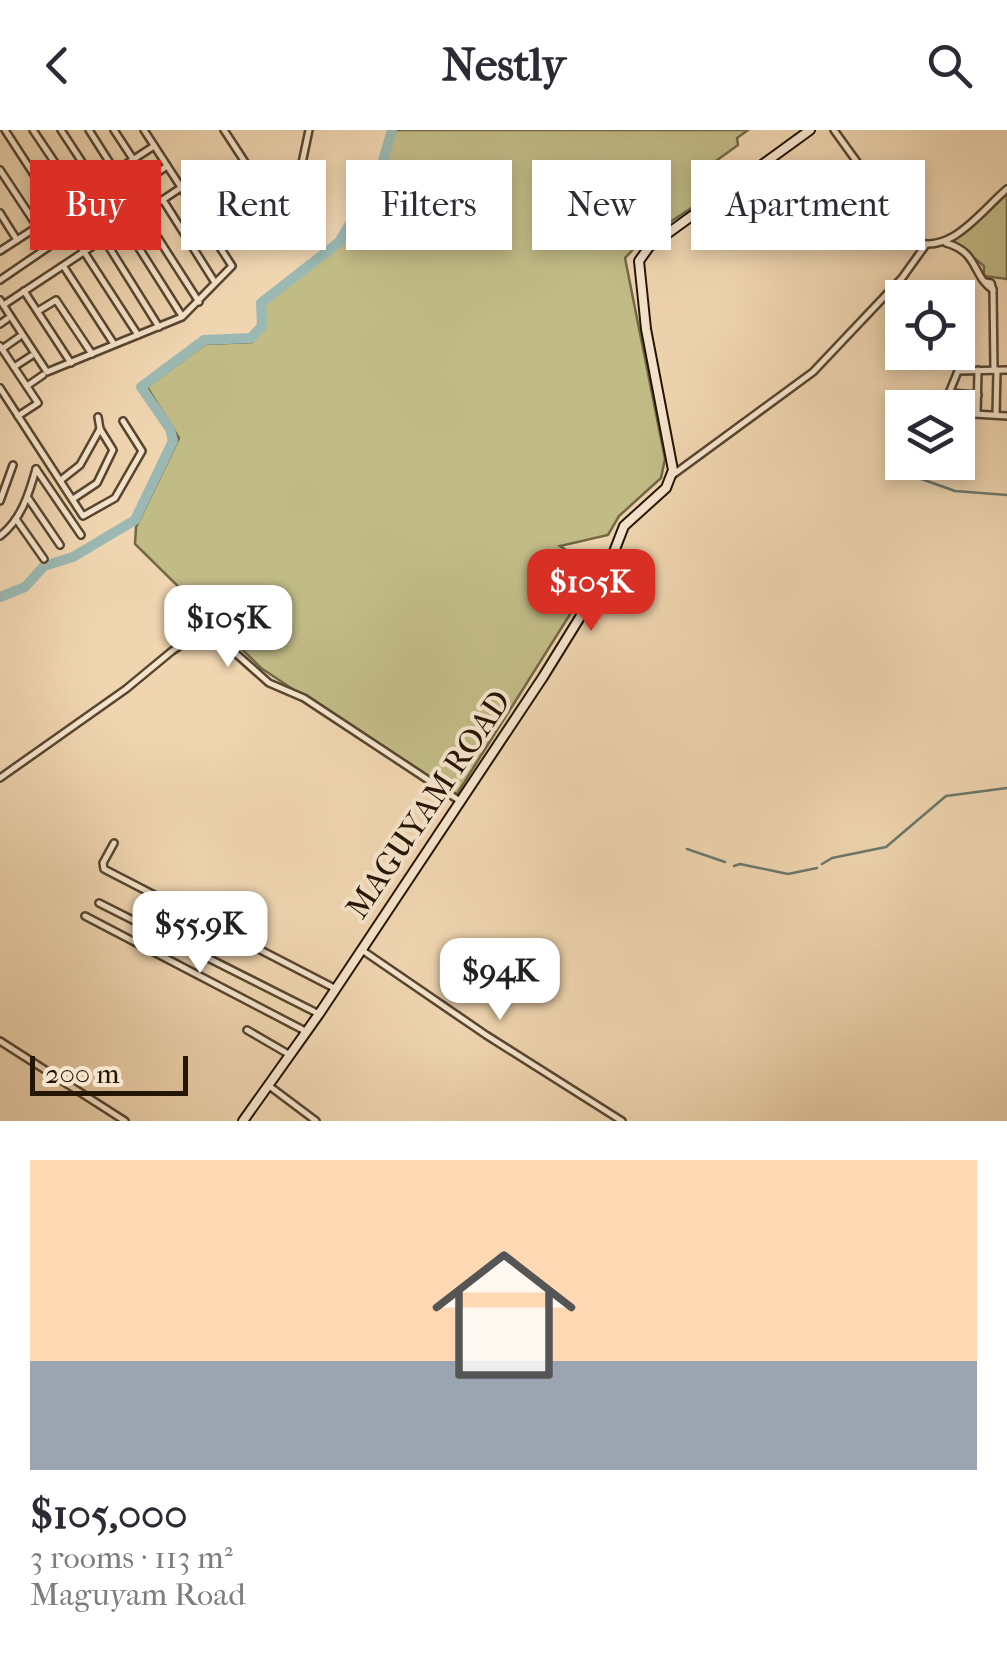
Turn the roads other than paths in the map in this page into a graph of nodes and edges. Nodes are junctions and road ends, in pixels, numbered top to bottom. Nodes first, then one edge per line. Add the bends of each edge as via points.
1 (4, 130) edge
2 (33, 130) edge
3 (60, 130) edge
4 (89, 130) edge
5 (114, 130) edge
6 (144, 130) edge
7 (224, 130) edge
8 (309, 130) edge
9 (810, 130) edge
10 (834, 130) edge
11 (154, 146) junction
12 (133, 159) joint
13 (53, 160) edge
14 (81, 160) edge
15 (108, 160) edge
16 (856, 160) edge
17 (167, 166) junction
18 (30, 168) edge
19 (0, 170) edge
20 (161, 170) edge
21 (181, 187) edge
22 (181, 189) edge
23 (1007, 190) edge
24 (163, 200) joint
25 (0, 213) edge
26 (30, 215) edge
27 (30, 231) edge
28 (17, 240) junction
29 (161, 242) edge
30 (946, 243) junction
31 (925, 246) edge
32 (46, 250) edge
33 (88, 250) edge
34 (111, 250) edge
35 (140, 250) edge
36 (222, 250) edge
37 (922, 250) edge
38 (0, 251) edge
39 (85, 252) junction
40 (64, 267) junction
41 (0, 280) edge
42 (214, 281) junction
43 (24, 291) junction
44 (2, 302) edge
45 (200, 302) junction
46 (38, 311) junction
47 (182, 317) junction
48 (7, 319) dead end
49 (0, 324) edge
50 (159, 327) junction
51 (138, 335) junction
52 (19, 338) dead end
53 (114, 344) junction
54 (1, 348) edge
55 (92, 354) junction
56 (31, 356) dead end
57 (71, 363) junction
58 (14, 367) junction
59 (978, 370) junction
60 (996, 370) junction
61 (1007, 370) edge
62 (45, 373) junction
63 (26, 386) junction
64 (0, 388) edge
65 (950, 390) edge
66 (975, 395) edge
67 (978, 395) junction
68 (977, 414) joint
69 (996, 415) junction
70 (18, 416) junction
71 (1007, 416) edge
72 (98, 417) dead end
73 (122, 421) dead end
74 (100, 429) junction
75 (13, 466) dead end
76 (672, 475) junction
77 (60, 480) junction
78 (28, 498) junction
79 (73, 499) junction
80 (0, 501) edge
81 (16, 519) junction
82 (81, 535) dead end
83 (0, 536) edge
84 (60, 545) dead end
85 (44, 559) dead end
86 (0, 778) edge
87 (461, 802) junction
88 (114, 843) dead end
89 (99, 904) dead end
90 (84, 916) dead end
91 (361, 949) junction
92 (336, 989) junction
93 (319, 1014) junction
94 (247, 1030) dead end
95 (306, 1032) junction
96 (0, 1040) edge
97 (290, 1056) junction
98 (268, 1085) junction
99 (112, 1112) junction
100 (106, 1121) edge
101 (125, 1121) edge
102 (242, 1121) edge
103 (316, 1121) edge
104 (622, 1121) edge

1 - 18 street
2 - 13 street
3 - 14 street
4 - 15 street
5 - 12 street
6 - 11 street
7 - 8 street via 271,202 298,182
9 - 76 main road via 639,260
10 - 16 street
11 - 12 street
11 - 17 street
17 - 20 street
17 - 21 street
19 - 26 street
22 - 24 street
23 - 30 street
24 - 42 street
25 - 28 street
27 - 28 street
28 - 38 street
29 - 45 street
30 - 31 street
30 - 60 street via 976,263 996,293
32 - 41 street
33 - 39 street
34 - 50 street
35 - 47 street
36 - 42 street via 232,266
37 - 76 street via 813,372
39 - 40 street
39 - 51 street
40 - 43 street
40 - 53 street
42 - 45 street
43 - 44 street
43 - 46 street
44 - 62 street
45 - 47 street
46 - 55 street via 56,300
46 - 57 street
47 - 50 street
48 - 49 street
50 - 51 street
51 - 53 street
52 - 54 street
53 - 55 street
54 - 58 street
55 - 57 street
56 - 58 street
57 - 62 street
58 - 63 street
59 - 60 street
59 - 65 street via 958,371
59 - 67 street
60 - 61 street
60 - 69 street
62 - 63 street
63 - 70 street via 38,403
64 - 70 street
66 - 67 street
67 - 68 street
68 - 69 street
69 - 71 street
70 - 77 street
72 - 74 street
73 - 79 street via 142,451 115,498 84,516
74 - 77 street via 80,466
74 - 79 street via 113,450 97,482
75 - 80 street
76 - 87 main road, MAGUYAM ROAD via 663,492 624,526 603,580
77 - 79 street
78 - 81 street
78 - 82 street via 36,469
78 - 84 street
81 - 83 street
81 - 85 street
86 - 87 street via 172,651 207,635 269,683 304,698
87 - 91 main road, MAGUYAM ROAD
88 - 92 street via 104,869
89 - 93 street
90 - 95 street
91 - 92 main road, MAGUYAM ROAD
91 - 104 street
92 - 93 main road, MAGUYAM ROAD
93 - 95 main road, MAGUYAM ROAD
94 - 97 street
95 - 97 main road, MAGUYAM ROAD
96 - 99 street
97 - 98 main road, MAGUYAM ROAD
98 - 102 main road, MAGUYAM ROAD
98 - 103 street
99 - 100 street
99 - 101 street

